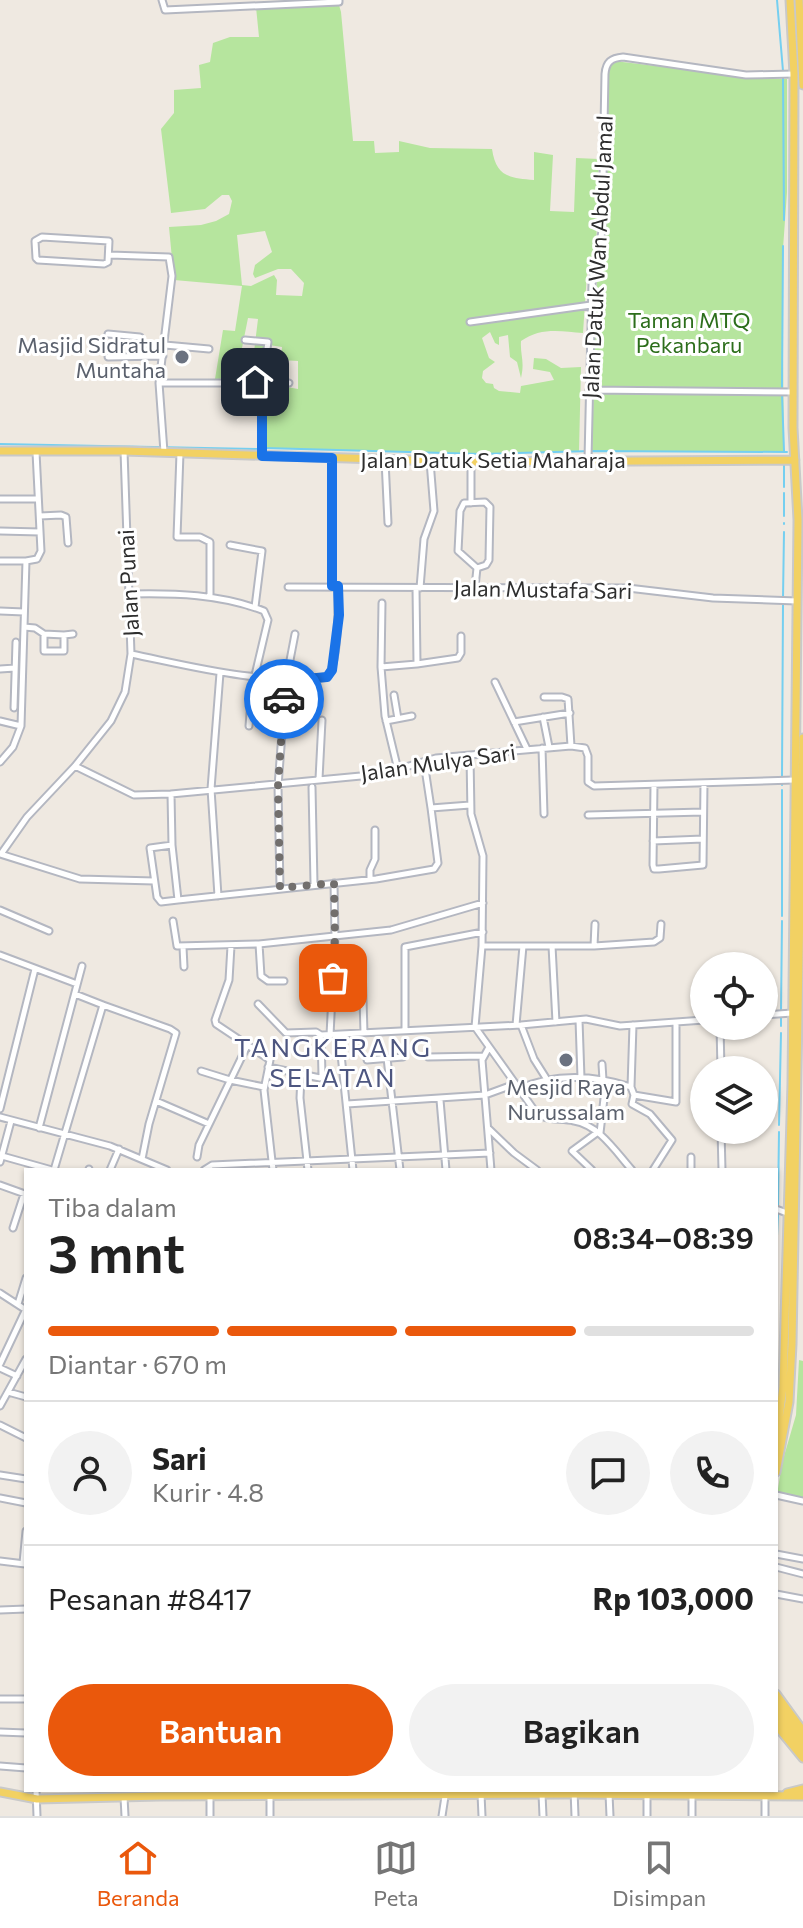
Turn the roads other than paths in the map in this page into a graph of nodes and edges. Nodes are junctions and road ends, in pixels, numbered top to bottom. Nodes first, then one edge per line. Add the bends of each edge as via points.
1 (162, 0) edge
2 (339, 0) edge
3 (790, 0) edge
4 (799, 0) edge
5 (794, 74) junction
6 (803, 85) edge
7 (799, 225) edge
8 (799, 240) edge
9 (110, 255) junction
10 (591, 305) junction
11 (470, 322) dead end
12 (108, 334) dead end
13 (245, 340) dead end
14 (165, 345) junction
15 (209, 349) dead end
16 (141, 356) junction
17 (163, 356) junction
18 (108, 357) dead end
19 (262, 382) junction
20 (159, 383) junction
21 (289, 383) dead end
22 (589, 390) junction
23 (793, 392) junction
24 (0, 451) edge
25 (124, 451) junction
26 (164, 451) junction
27 (36, 452) junction
28 (180, 453) junction
29 (262, 454) junction
30 (588, 454) junction
31 (332, 458) junction
32 (385, 460) junction
33 (795, 460) junction
34 (430, 461) junction
35 (471, 462) junction
36 (0, 499) edge
37 (38, 499) junction
38 (471, 503) junction
39 (40, 516) junction
40 (388, 523) dead end
41 (0, 531) edge
42 (40, 532) junction
43 (68, 543) dead end
44 (230, 545) dead end
45 (0, 561) edge
46 (26, 561) junction
47 (477, 568) junction
48 (335, 586) junction
49 (288, 587) dead end
50 (474, 587) junction
51 (418, 588) junction
52 (129, 594) junction
53 (210, 597) junction
54 (797, 601) junction
55 (382, 603) dead end
56 (255, 607) junction
57 (0, 611) edge
58 (24, 612) junction
59 (24, 627) junction
60 (44, 634) junction
61 (73, 634) dead end
62 (295, 634) dead end
63 (64, 635) junction
64 (461, 636) dead end
65 (16, 642) dead end
66 (131, 654) junction
67 (417, 664) junction
68 (381, 667) junction
69 (19, 668) junction
70 (0, 669) edge
71 (220, 673) junction
72 (254, 678) junction
73 (286, 681) junction
74 (495, 682) dead end
75 (394, 695) dead end
76 (544, 697) dead end
77 (14, 708) dead end
78 (570, 713) junction
79 (412, 716) dead end
80 (799, 716) edge
81 (543, 717) junction
82 (398, 719) junction
83 (322, 720) dead end
84 (0, 721) edge
85 (386, 721) junction
86 (514, 722) junction
87 (21, 726) junction
88 (249, 726) dead end
89 (803, 738) edge
90 (571, 746) junction
91 (546, 748) junction
92 (527, 749) junction
93 (470, 756) junction
94 (0, 762) edge
95 (424, 762) junction
96 (75, 766) junction
97 (398, 770) junction
98 (319, 779) junction
99 (799, 780) edge
100 (704, 783) junction
101 (654, 785) junction
102 (278, 786) junction
103 (312, 787) dead end
104 (211, 789) junction
105 (171, 794) junction
106 (470, 805) junction
107 (802, 805) edge
108 (431, 808) junction
109 (703, 812) junction
110 (653, 813) junction
111 (544, 814) dead end
112 (588, 815) dead end
113 (375, 830) dead end
114 (703, 839) junction
115 (653, 841) junction
116 (172, 845) junction
117 (0, 854) edge
118 (370, 879) junction
119 (154, 881) junction
120 (334, 883) junction
121 (314, 884) junction
122 (280, 888) junction
123 (218, 896) junction
124 (178, 900) junction
125 (483, 903) junction
126 (0, 910) edge
127 (173, 921) dead end
128 (595, 924) dead end
129 (661, 924) dead end
130 (49, 931) dead end
131 (483, 932) junction
132 (335, 937) junction
133 (802, 938) edge
134 (259, 944) junction
135 (231, 946) junction
136 (482, 946) junction
137 (523, 946) junction
138 (552, 946) junction
139 (594, 946) junction
140 (183, 947) junction
141 (0, 955) edge
142 (362, 965) dead end
143 (82, 966) dead end
144 (184, 967) dead end
145 (35, 969) junction
146 (359, 977) dead end
147 (333, 978) junction
148 (284, 981) dead end
149 (77, 984) junction
150 (75, 994) junction
151 (258, 1004) dead end
152 (103, 1005) junction
153 (793, 1013) junction
154 (778, 1014) edge
155 (579, 1020) junction
156 (556, 1022) junction
157 (690, 1022) edge
158 (676, 1023) junction
159 (518, 1025) junction
160 (633, 1025) junction
161 (475, 1027) junction
162 (405, 1030) junction
163 (364, 1033) junction
164 (321, 1035) junction
165 (330, 1035) junction
166 (339, 1035) junction
167 (248, 1044) junction
168 (488, 1049) junction
169 (483, 1056) junction
170 (403, 1057) dead end
171 (428, 1057) dead end
172 (387, 1058) junction
173 (367, 1060) dead end
174 (602, 1064) dead end
175 (268, 1067) junction
176 (201, 1071) dead end
177 (301, 1076) junction
178 (546, 1078) junction
179 (581, 1078) junction
180 (230, 1080) junction
181 (605, 1080) junction
182 (264, 1087) junction
183 (517, 1087) junction
184 (631, 1087) junction
185 (485, 1095) junction
186 (634, 1095) junction
187 (440, 1100) junction
188 (156, 1101) junction
189 (393, 1103) junction
190 (347, 1104) junction
191 (0, 1109) edge
192 (0, 1117) edge
193 (11, 1121) junction
194 (209, 1124) junction
195 (39, 1128) junction
196 (488, 1128) junction
197 (599, 1133) junction
198 (64, 1134) junction
199 (721, 1144) edge
200 (119, 1149) junction
201 (490, 1153) junction
202 (445, 1156) junction
203 (197, 1157) dead end
204 (691, 1157) dead end
205 (399, 1158) junction
206 (1, 1159) edge
207 (142, 1159) junction
208 (352, 1160) junction
209 (308, 1162) junction
210 (273, 1167) edge
211 (44, 1168) edge
212 (54, 1168) edge
213 (111, 1168) edge
214 (162, 1168) edge
215 (207, 1168) edge
216 (308, 1168) edge
217 (353, 1168) edge
218 (400, 1168) edge
219 (446, 1168) edge
220 (491, 1168) edge
221 (534, 1168) edge
222 (588, 1168) edge
223 (630, 1168) edge
224 (654, 1168) edge
225 (691, 1168) edge
226 (722, 1168) edge
227 (0, 1185) edge
228 (24, 1194) edge
229 (24, 1197) edge
230 (795, 1213) edge
231 (13, 1228) dead end
232 (24, 1284) edge
233 (0, 1293) edge
234 (18, 1304) junction
235 (24, 1308) edge
236 (24, 1314) edge
237 (24, 1363) edge
238 (0, 1366) edge
239 (17, 1376) junction
240 (8, 1392) junction
241 (24, 1396) edge
242 (0, 1406) edge
243 (0, 1425) edge
244 (778, 1426) edge
245 (24, 1437) edge
246 (778, 1460) edge
247 (0, 1475) edge
248 (24, 1479) edge
249 (778, 1495) edge
250 (0, 1498) edge
251 (803, 1501) edge
252 (24, 1503) edge
253 (778, 1554) edge
254 (803, 1559) edge
255 (0, 1561) edge
256 (24, 1564) edge
257 (778, 1568) edge
258 (803, 1574) edge
259 (778, 1594) edge
260 (803, 1599) edge
261 (24, 1609) edge
262 (0, 1610) edge
263 (778, 1697) edge
264 (0, 1699) edge
265 (24, 1699) edge
266 (778, 1707) edge
267 (778, 1718) edge
268 (778, 1727) edge
269 (803, 1731) edge
270 (0, 1732) edge
271 (24, 1733) edge
272 (803, 1741) edge
273 (802, 1755) edge
274 (0, 1766) edge
275 (24, 1768) edge
276 (0, 1792) edge
277 (470, 1792) edge
278 (496, 1792) edge
279 (574, 1792) edge
280 (618, 1792) edge
281 (658, 1792) edge
282 (803, 1792) edge
283 (160, 1793) edge
284 (251, 1793) edge
285 (346, 1793) edge
286 (446, 1793) edge
287 (481, 1794) junction
288 (542, 1794) junction
289 (609, 1794) junction
290 (647, 1794) junction
291 (692, 1794) junction
292 (36, 1795) edge
293 (270, 1795) junction
294 (124, 1796) junction
295 (210, 1796) junction
296 (754, 1796) junction
297 (765, 1797) junction
298 (37, 1816) edge
299 (125, 1816) edge
300 (210, 1816) edge
301 (270, 1816) edge
302 (442, 1816) edge
303 (482, 1816) edge
304 (543, 1816) edge
305 (575, 1816) edge
306 (610, 1816) edge
307 (647, 1816) edge
308 (692, 1816) edge
309 (765, 1816) edge

1 - 2 street via 165,10
3 - 5 main road
4 - 6 main road
5 - 7 main road
5 - 10 street, Jalan Datuk Wan Abdul Jamal via 746,75 611,59 605,74 602,231
7 - 8 main road
8 - 23 main road
9 - 9 street via 106,241 35,241 38,260 104,264
9 - 14 street via 169,257
10 - 11 street
10 - 22 street, Jalan Datuk Wan Abdul Jamal
12 - 16 street via 140,337
13 - 19 street via 268,342
14 - 15 street
14 - 17 street
16 - 17 street
16 - 18 street
17 - 20 street
19 - 20 street
19 - 21 street
19 - 29 street
20 - 26 street
22 - 23 street
22 - 30 street, Jalan Datuk Wan Abdul Jamal
23 - 33 main road
24 - 27 main road, Jalan Datuk Setia Maharaja
25 - 26 main road, Jalan Datuk Setia Maharaja
25 - 27 main road, Jalan Datuk Setia Maharaja
25 - 52 street, Jalan Punai
26 - 28 main road, Jalan Datuk Setia Maharaja
27 - 37 street
28 - 29 main road, Jalan Datuk Setia Maharaja
28 - 53 street via 177,537 210,542
29 - 31 main road, Jalan Datuk Setia Maharaja
30 - 33 main road, Jalan Datuk Setia Maharaja
30 - 35 main road, Jalan Datuk Setia Maharaja
31 - 32 main road, Jalan Datuk Setia Maharaja
31 - 48 street
32 - 34 main road, Jalan Datuk Setia Maharaja
32 - 40 street
33 - 54 main road
34 - 35 main road, Jalan Datuk Setia Maharaja
34 - 51 street via 434,511 424,539
35 - 38 street
36 - 37 street
37 - 39 street
38 - 47 street via 462,504 458,551
38 - 47 street via 490,507 489,560
39 - 42 street
39 - 43 street via 64,515
41 - 42 street
42 - 46 street via 41,555
44 - 56 street via 262,551
45 - 46 street
46 - 58 street
47 - 50 street
48 - 49 street, Jalan Mustafa Sari
48 - 51 street, Jalan Mustafa Sari
48 - 73 street, Jalan Punai via 338,628 331,673
50 - 51 street, Jalan Mustafa Sari
50 - 54 street, Jalan Mustafa Sari via 628,588
51 - 67 street
52 - 53 street
52 - 66 street, Jalan Punai
53 - 56 street
54 - 80 main road
55 - 68 street
56 - 72 street via 267,614
57 - 58 street
58 - 59 street
59 - 60 street
59 - 69 street
60 - 63 street
60 - 63 street via 44,651 61,653
61 - 63 street
62 - 73 street
64 - 67 street via 458,658
65 - 69 street
66 - 71 street, Jalan Punai
66 - 96 street via 121,705
67 - 68 street
68 - 85 street
69 - 70 street
69 - 77 street
69 - 87 street
71 - 72 street, Jalan Punai
71 - 104 street
72 - 73 street, Jalan Punai
72 - 88 street
73 - 102 street
74 - 86 street
75 - 82 street
76 - 78 street via 567,697
78 - 81 street
78 - 90 street
79 - 82 street
80 - 99 main road
81 - 86 street
81 - 91 street
82 - 85 street
83 - 98 street
84 - 87 street
85 - 97 street
86 - 92 street
87 - 94 street
89 - 99 main road
90 - 91 street, Jalan Mulya Sari
90 - 101 street via 587,752 592,785
91 - 92 street, Jalan Mulya Sari
91 - 111 street
92 - 93 street, Jalan Mulya Sari
93 - 95 street, Jalan Mulya Sari
93 - 106 street
95 - 97 street, Jalan Mulya Sari
95 - 108 street
96 - 105 street, Jalan Mulya Sari via 134,795
96 - 117 street
97 - 98 street, Jalan Mulya Sari
98 - 102 street, Jalan Mulya Sari
99 - 100 street
99 - 107 main road
99 - 153 main road
100 - 101 street
100 - 109 street
101 - 110 street
102 - 104 street, Jalan Mulya Sari
102 - 122 street
103 - 121 street
104 - 105 street, Jalan Mulya Sari
104 - 123 street
105 - 116 street
106 - 108 street
106 - 125 street via 482,846
107 - 133 main road
108 - 118 street via 436,867
109 - 110 street
109 - 114 street
110 - 112 street
110 - 115 street
113 - 118 street
114 - 115 street
114 - 115 street via 703,865 659,869 653,867
116 - 119 street via 150,848
116 - 124 street
117 - 119 street via 80,879
118 - 120 street
119 - 124 street via 159,900
120 - 121 street
120 - 132 street
121 - 122 street
122 - 123 street
123 - 124 street
125 - 131 street
125 - 132 street via 391,930
126 - 130 street
127 - 140 street via 176,945
128 - 139 street
129 - 139 street via 660,938 654,942
131 - 136 street
131 - 162 street via 405,947
132 - 134 street
132 - 147 street
133 - 230 main road
134 - 135 street
134 - 148 street via 261,976
135 - 140 street
135 - 167 street via 229,980 215,1020
136 - 137 street
136 - 161 street
137 - 138 street
137 - 159 street
138 - 139 street
138 - 156 street
140 - 144 street
141 - 145 street
142 - 163 street
143 - 149 street
145 - 149 street
145 - 191 street
146 - 147 street
147 - 165 street
149 - 150 street
150 - 152 street
150 - 195 street
151 - 164 street via 286,1033
152 - 188 street via 176,1033
152 - 198 street
153 - 154 street
153 - 230 main road
155 - 156 street
155 - 160 street
155 - 179 street
156 - 159 street
157 - 158 street
158 - 160 street
158 - 186 street via 676,1102
159 - 161 street
159 - 178 street
160 - 184 street
161 - 162 street
161 - 168 street
162 - 163 street
163 - 166 street
164 - 165 street
164 - 177 street via 322,1076
165 - 166 street
166 - 190 street
167 - 175 street via 268,1058
167 - 180 street
168 - 169 street
168 - 183 street
169 - 171 street
169 - 185 street
170 - 172 street
172 - 173 street
172 - 189 street
174 - 181 street
175 - 177 street
175 - 182 street
176 - 180 street
177 - 209 street
178 - 179 street
178 - 183 street
179 - 181 street
180 - 182 street
180 - 194 street
181 - 184 street
181 - 197 street
182 - 210 street
183 - 185 street
183 - 197 street via 538,1116 578,1121
184 - 186 street
185 - 187 street
185 - 196 street
186 - 224 street via 633,1105 650,1114 672,1138
187 - 189 street
187 - 202 street
188 - 194 street
188 - 207 street
189 - 190 street
189 - 205 street
190 - 208 street
192 - 193 street
193 - 195 street
193 - 206 street
194 - 203 street
195 - 198 street
196 - 201 street
196 - 221 street
197 - 222 street via 572,1151
197 - 223 street
198 - 200 street
198 - 212 street
199 - 226 street
200 - 207 street
200 - 213 street
201 - 202 street
201 - 220 street
202 - 205 street
202 - 219 street
204 - 225 street
205 - 208 street
205 - 218 street
206 - 211 street
207 - 214 street
208 - 209 street
208 - 217 street
209 - 210 street
209 - 216 street
210 - 215 street
227 - 228 street
229 - 231 street
230 - 244 main road
230 - 246 main road via 790,1389
232 - 234 street
233 - 234 street
234 - 235 street
236 - 238 street
237 - 239 street
238 - 239 street
239 - 240 street
240 - 241 street
240 - 242 street
243 - 245 street
247 - 248 street
249 - 251 street
250 - 252 street
253 - 254 street
255 - 256 street
257 - 258 street
259 - 260 street
261 - 262 street
263 - 269 main road
264 - 265 street
266 - 272 main road
267 - 273 main road
268 - 273 main road
270 - 271 street
274 - 275 street
276 - 292 main road
277 - 286 main road
277 - 287 main road
278 - 287 main road
278 - 288 main road
279 - 288 main road
279 - 289 main road
279 - 305 street
280 - 289 main road
280 - 290 main road
281 - 290 main road
281 - 291 main road
282 - 296 main road
282 - 297 main road
283 - 294 main road
283 - 295 main road
284 - 293 main road
284 - 295 main road
285 - 286 main road
285 - 293 main road
286 - 302 street
287 - 303 street
288 - 304 street
289 - 306 street
290 - 307 street
291 - 296 main road
291 - 308 street
292 - 294 main road
292 - 298 street
293 - 301 street
294 - 299 street
295 - 300 street
296 - 297 main road
297 - 309 street

